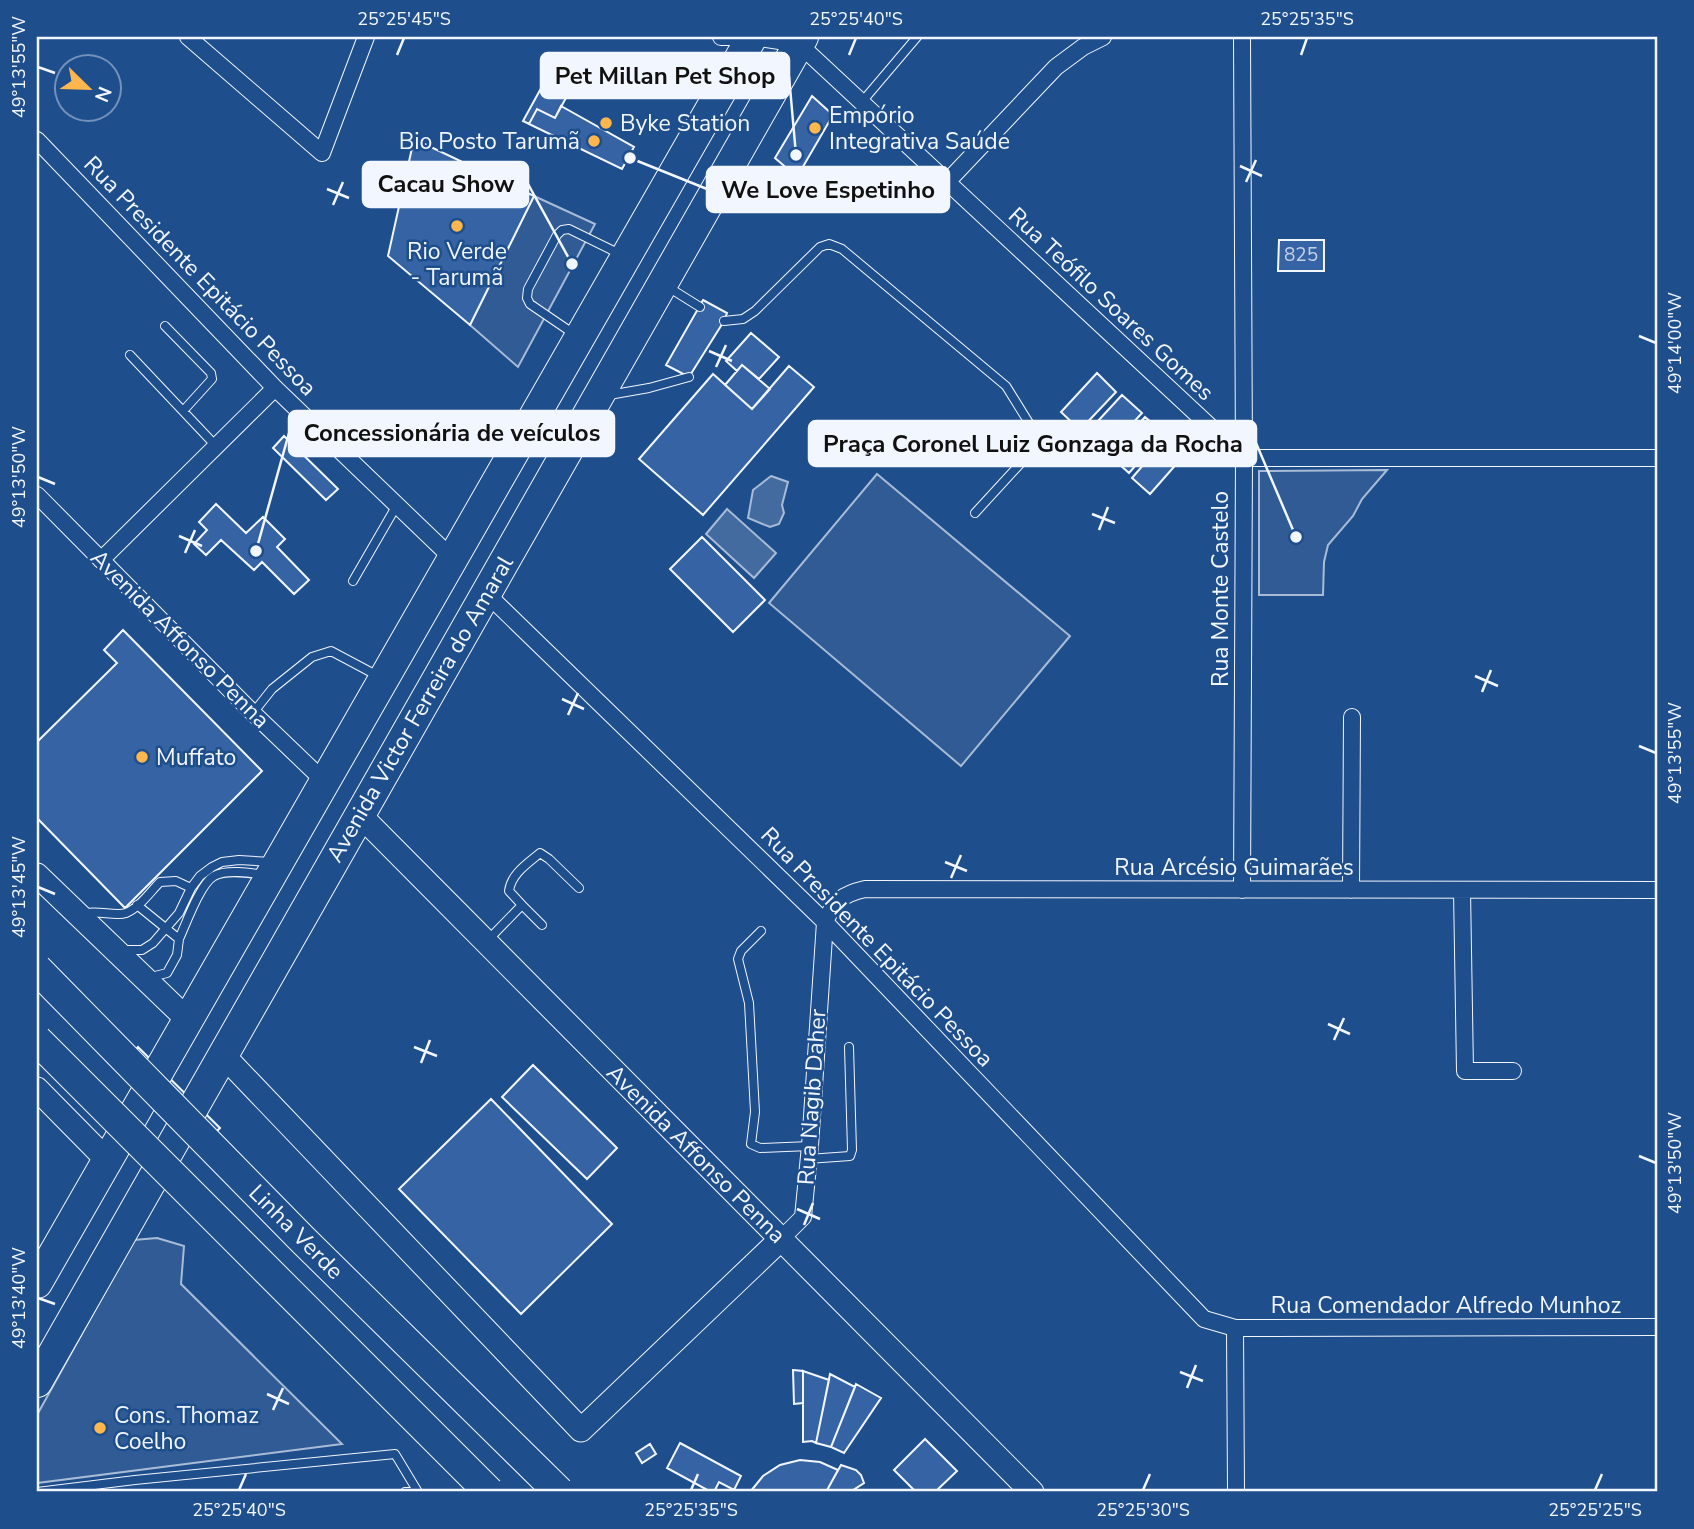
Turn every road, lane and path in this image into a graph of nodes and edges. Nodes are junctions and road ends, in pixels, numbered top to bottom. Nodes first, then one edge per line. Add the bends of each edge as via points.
1 (188, 37) edge
2 (366, 37) edge
3 (722, 37) edge
4 (752, 37) edge
5 (917, 37) edge
6 (1102, 37) edge
7 (1242, 37) edge
8 (801, 41) edge
9 (861, 103) junction
10 (37, 140) edge
11 (947, 182) junction
12 (626, 257) junction
13 (662, 284) junction
14 (700, 307) dead end
15 (724, 321) dead end
16 (165, 326) dead end
17 (579, 337) junction
18 (130, 355) dead end
19 (689, 377) dead end
20 (275, 388) junction
21 (598, 395) junction
22 (183, 411) junction
23 (216, 446) junction
24 (1244, 458) junction
25 (1657, 458) edge
26 (37, 495) edge
27 (397, 505) junction
28 (975, 513) dead end
29 (453, 559) junction
30 (101, 560) junction
31 (353, 581) dead end
32 (486, 593) junction
33 (383, 680) junction
34 (253, 713) junction
35 (1352, 717) dead end
36 (325, 782) junction
37 (360, 815) junction
38 (274, 869) junction
39 (37, 875) edge
40 (191, 888) junction
41 (579, 888) dead end
42 (1242, 890) junction
43 (1352, 890) junction
44 (1462, 890) junction
45 (1657, 890) edge
46 (137, 905) junction
47 (522, 905) junction
48 (78, 915) junction
49 (825, 922) junction
50 (542, 925) dead end
51 (165, 928) junction
52 (761, 931) dead end
53 (179, 939) junction
54 (486, 943) junction
55 (114, 950) junction
56 (37, 968) edge
57 (140, 975) junction
58 (187, 1020) junction
59 (37, 1041) edge
60 (849, 1047) dead end
61 (223, 1055) junction
62 (1513, 1072) dead end
63 (37, 1089) edge
64 (809, 1153) junction
65 (107, 1160) junction
66 (780, 1240) junction
67 (37, 1283) edge
68 (1657, 1327) edge
69 (1235, 1328) junction
70 (37, 1382) edge
71 (37, 1492) edge
72 (405, 1492) edge
73 (418, 1492) edge
74 (489, 1492) edge
75 (559, 1492) edge
76 (1032, 1492) edge
77 (1236, 1492) edge

1 - 2 street via 322,153
3 - 4 street
4 - 8 street
4 - 12 highway, Avenida Victor Ferreira do Amaral
5 - 9 lane
6 - 11 street via 1056,67
7 - 24 street, Rua Monte Castelo
8 - 9 street, Rua Teófilo Soares Gomes
8 - 13 highway, Avenida Victor Ferreira do Amaral
9 - 11 street, Rua Teófilo Soares Gomes
10 - 20 street, Rua Presidente Epitácio Pessoa
11 - 24 street, Rua Teófilo Soares Gomes
12 - 17 highway, Avenida Victor Ferreira do Amaral
12 - 17 lane via 569,229 557,235 527,298
13 - 14 lane
13 - 21 highway, Avenida Victor Ferreira do Amaral
15 - 28 lane via 755,312 820,247 842,248 1006,386 1029,423 1035,443 1031,452
16 - 22 lane via 211,373 212,379
17 - 29 highway, Avenida Victor Ferreira do Amaral
18 - 22 lane
19 - 21 lane
20 - 23 street
20 - 27 street, Rua Presidente Epitácio Pessoa
21 - 32 highway, Avenida Victor Ferreira do Amaral
22 - 23 lane
23 - 30 street
24 - 25 street
24 - 42 street, Rua Monte Castelo
26 - 30 street, Avenida Affonso Penna
27 - 29 street, Rua Presidente Epitácio Pessoa
27 - 31 lane
29 - 33 highway, Avenida Victor Ferreira do Amaral
30 - 34 street, Avenida Affonso Penna
32 - 37 highway, Avenida Victor Ferreira do Amaral
32 - 49 street, Rua Presidente Epitácio Pessoa
33 - 34 lane via 331,651 312,657 272,689
33 - 36 highway, Avenida Victor Ferreira do Amaral
34 - 36 street, Avenida Affonso Penna
35 - 43 street
36 - 38 highway, Avenida Victor Ferreira do Amaral
37 - 54 main road, Avenida Affonso Penna
37 - 61 highway, Avenida Victor Ferreira do Amaral
38 - 40 lane via 239,860 222,862
38 - 53 lane via 214,876
38 - 58 highway, Avenida Victor Ferreira do Amaral
39 - 48 main road
40 - 46 lane via 176,881 160,882
40 - 51 lane via 179,913
41 - 47 lane via 540,853 510,882 509,891
42 - 43 street, Rua Arcésio Guimarães
42 - 49 street, Rua Arcésio Guimarães via 865,889 840,899
43 - 44 street, Rua Arcésio Guimarães
44 - 45 street, Rua Arcésio Guimarães
44 - 62 street via 1465,1071
46 - 48 lane via 125,913
46 - 51 lane
47 - 50 lane
47 - 54 lane
48 - 55 main road
49 - 64 street, Rua Nagib Daher
49 - 69 street, Rua Presidente Epitácio Pessoa via 1204,1319
51 - 53 lane
51 - 55 lane via 142,950
52 - 64 lane via 738,959 749,1003 755,1112 751,1144
53 - 57 lane via 167,973 153,978
54 - 66 main road, Avenida Affonso Penna
55 - 57 main road
56 - 75 highway, Linha Verde, bridge
57 - 58 main road
58 - 65 highway, Avenida Victor Ferreira do Amaral
59 - 74 highway, Linha Verde, bridge
60 - 64 lane via 850,1156
61 - 66 main road, Rua Nagib Daher via 581,1430
61 - 70 highway, Avenida Victor Ferreira do Amaral
63 - 65 main road
64 - 66 street, Rua Nagib Daher via 803,1217
65 - 67 highway, Avenida Victor Ferreira do Amaral
66 - 76 main road, Avenida Affonso Penna
68 - 69 street, Rua Comendador Alfredo Munhoz
69 - 77 street
71 - 73 lane via 395,1454
72 - 73 lane

